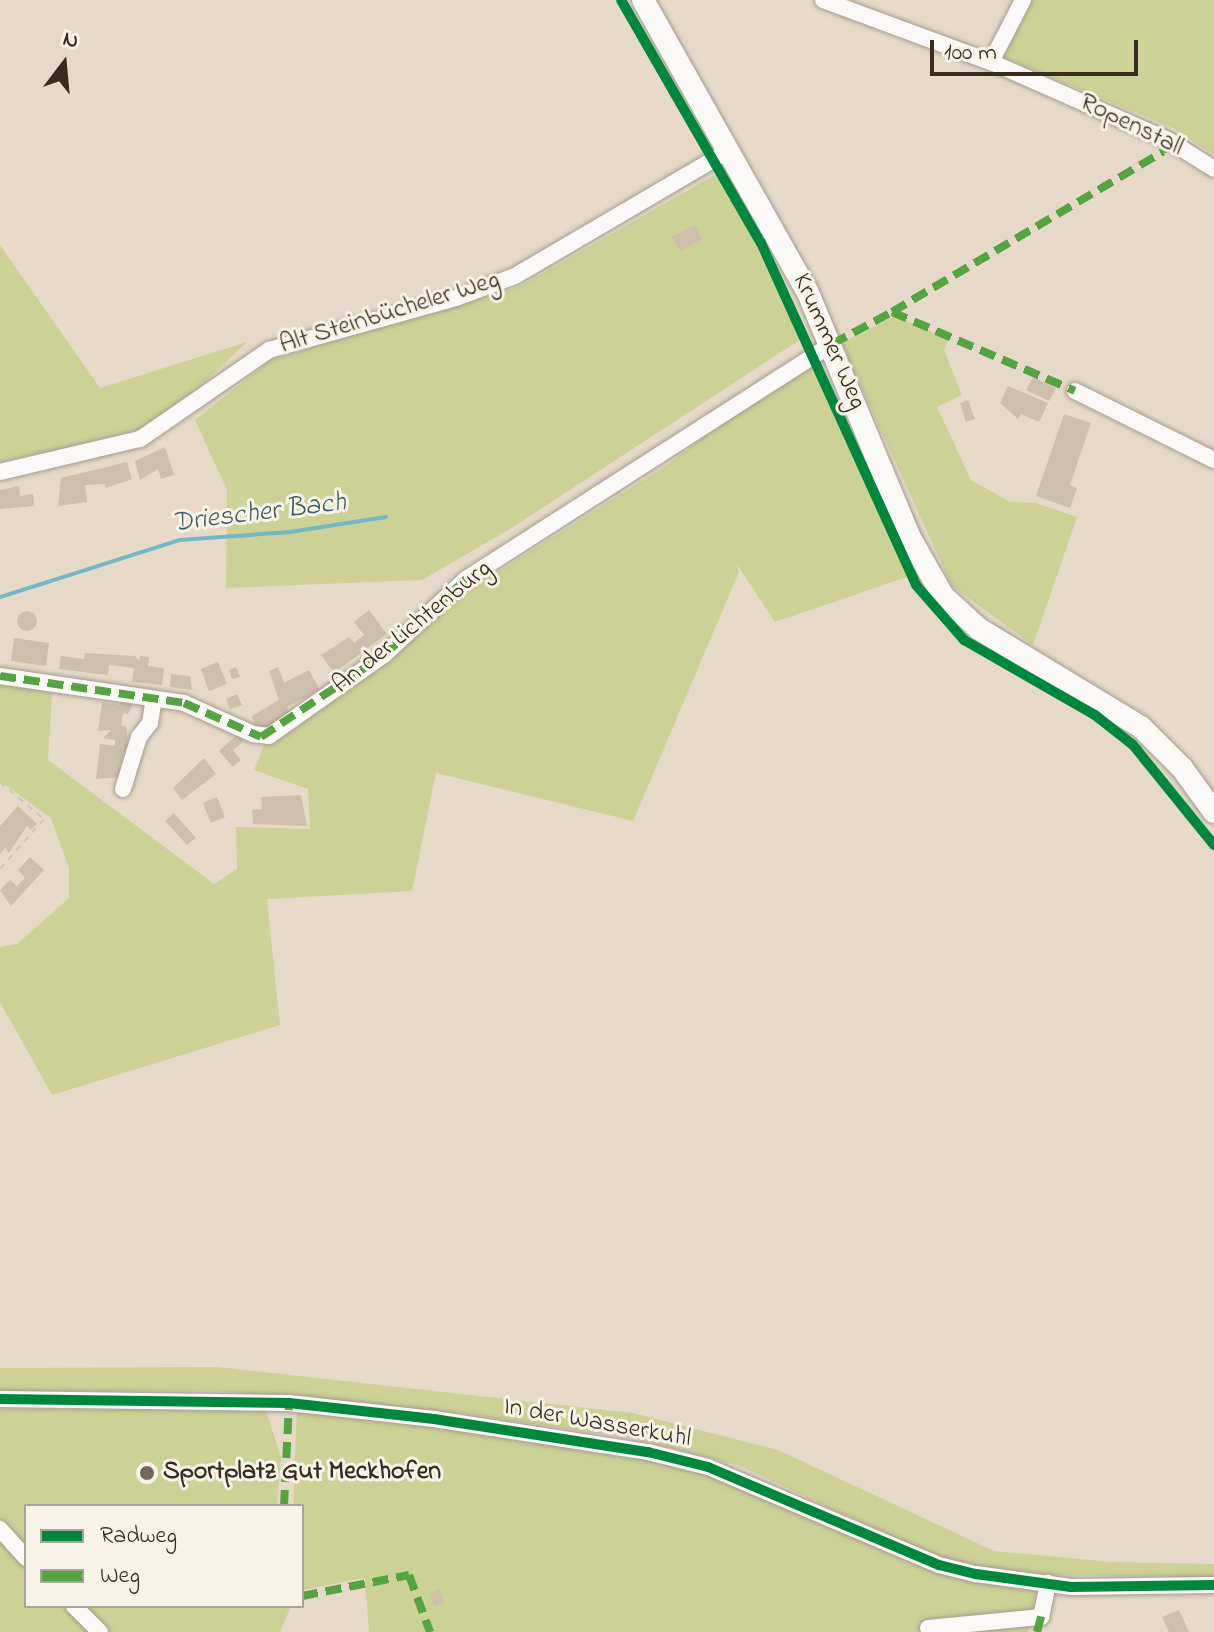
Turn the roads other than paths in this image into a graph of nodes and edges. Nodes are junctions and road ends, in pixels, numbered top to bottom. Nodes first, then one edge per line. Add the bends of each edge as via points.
1 (643, 0) edge
2 (823, 0) edge
3 (1023, 0) edge
4 (991, 62) junction
5 (730, 150) junction
6 (1214, 169) edge
7 (832, 344) junction
8 (1075, 391) dead end
9 (1214, 460) edge
10 (0, 472) edge
11 (0, 676) edge
12 (154, 699) junction
13 (123, 789) dead end
14 (1214, 812) edge
15 (0, 1399) edge
16 (0, 1529) edge
17 (24, 1556) edge
18 (1048, 1583) junction
19 (1214, 1585) edge
20 (76, 1608) edge
21 (928, 1628) dead end
22 (100, 1632) edge

1 - 5 main road, Krummer Weg
2 - 4 street, Ropenstall
3 - 4 street
4 - 6 street, Ropenstall via 1168,140
5 - 7 main road, Krummer Weg
5 - 10 street, Alt Steinbücheler Weg via 515,276 456,298 269,350 140,439
7 - 12 street, An der Lichtenburg via 466,579 384,655 269,736 195,707
7 - 14 main road, Krummer Weg via 910,538 943,596 979,629 1141,727 1182,768
8 - 9 street
11 - 12 street, An der Lichtenburg
12 - 13 street via 150,723 139,737
15 - 18 street, In der Wasserkuhl via 289,1403 648,1452 744,1480 939,1565
16 - 17 street
18 - 19 street, In der Wasserkuhl via 1141,1590
18 - 21 street via 1041,1617
20 - 22 street

